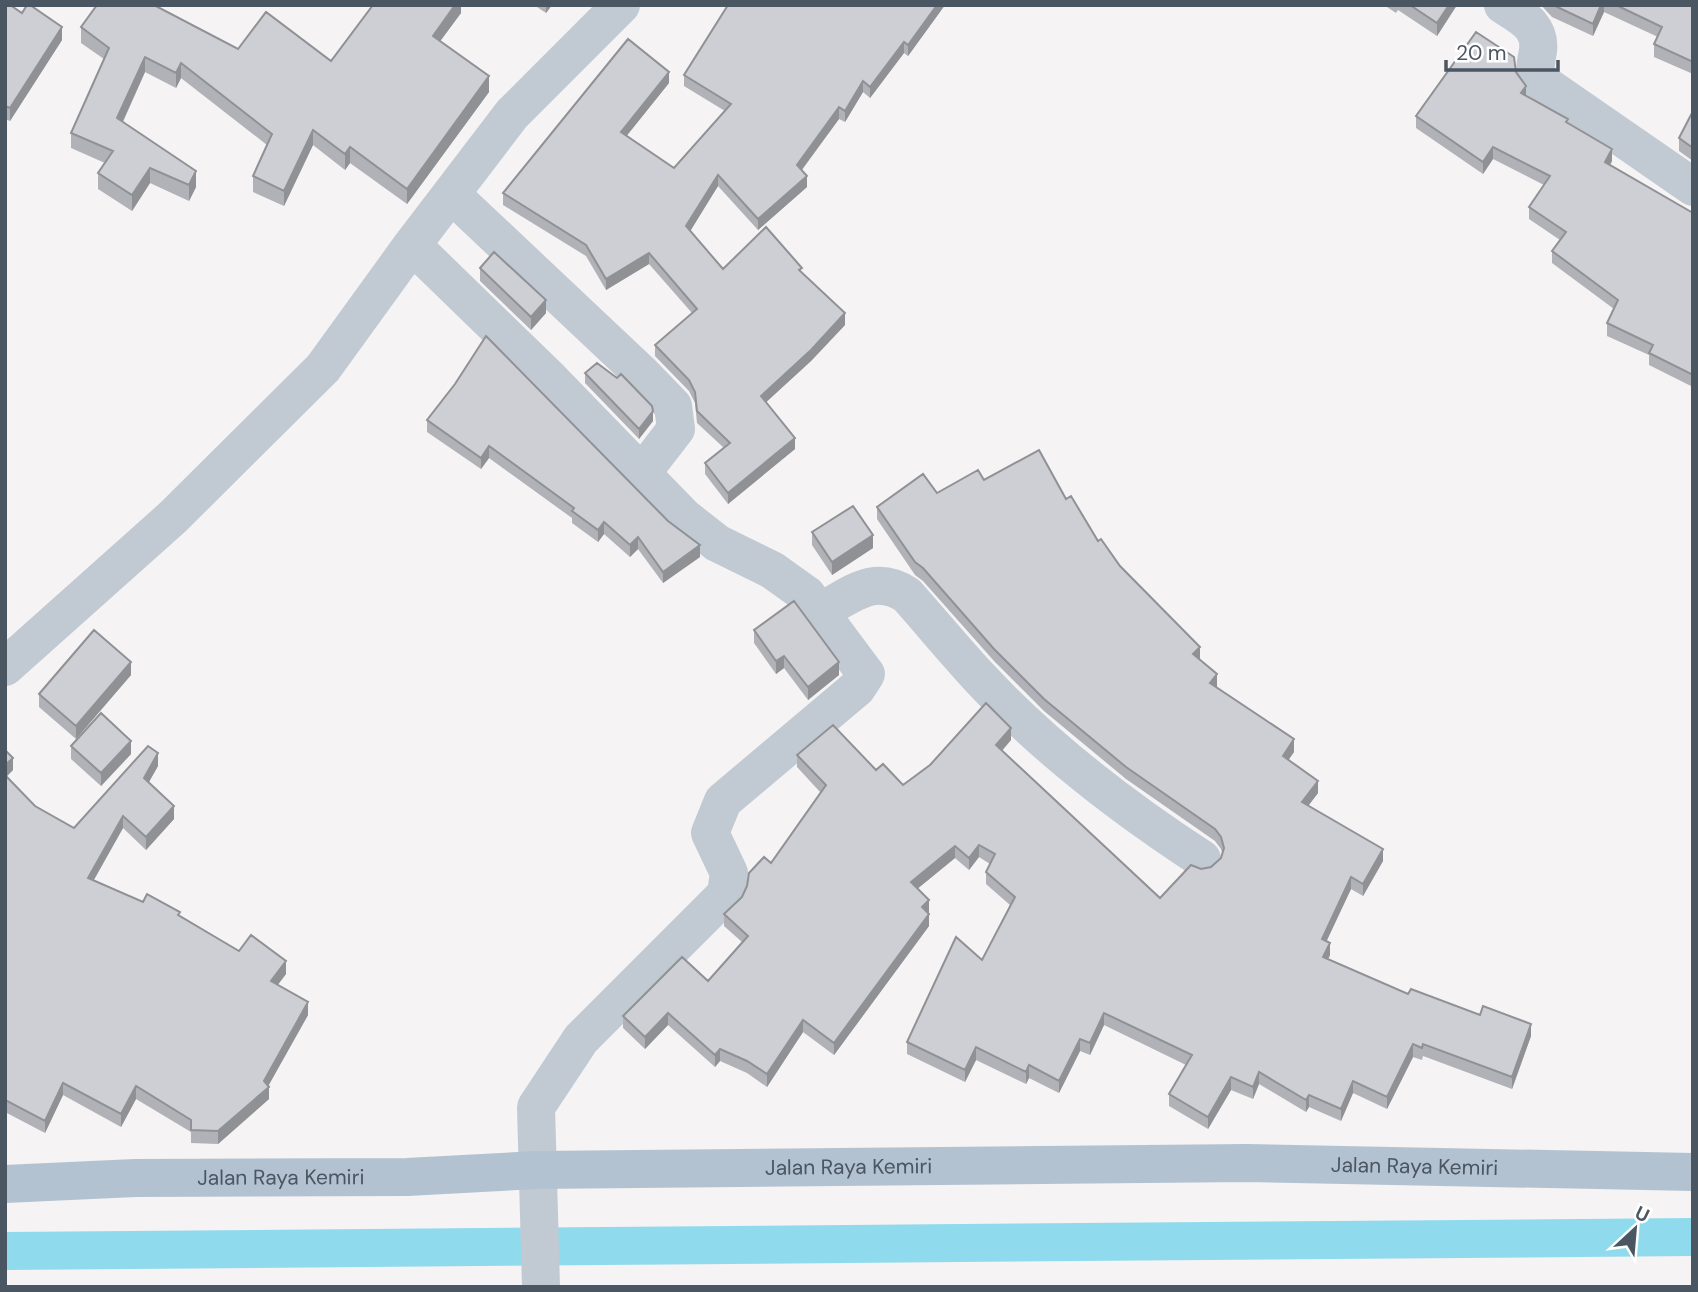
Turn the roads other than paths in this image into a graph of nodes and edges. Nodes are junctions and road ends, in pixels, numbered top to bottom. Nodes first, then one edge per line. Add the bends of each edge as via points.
1 (621, 5) edge
2 (1503, 5) edge
3 (1693, 187) edge
4 (451, 194) junction
5 (412, 245) junction
6 (642, 473) junction
7 (821, 611) junction
8 (5, 667) edge
9 (1202, 859) dead end
10 (536, 1170) junction
11 (1693, 1172) edge
12 (5, 1184) edge
13 (541, 1287) edge

1 - 4 street via 512,114
2 - 3 street via 1534,29 1537,79
4 - 5 street
4 - 6 street via 673,406 676,429
5 - 6 street
5 - 8 street via 323,368 173,517
6 - 7 street via 684,517 717,543 794,583
7 - 9 street via 870,586 883,584 907,595 1034,731 1115,798
7 - 10 street via 866,674 856,688 723,801 710,833 729,873 726,894 580,1039 536,1107
10 - 11 main road, Jalan Raya Kemiri via 1247,1163
10 - 12 main road, Jalan Raya Kemiri via 407,1177 135,1178
10 - 13 street

